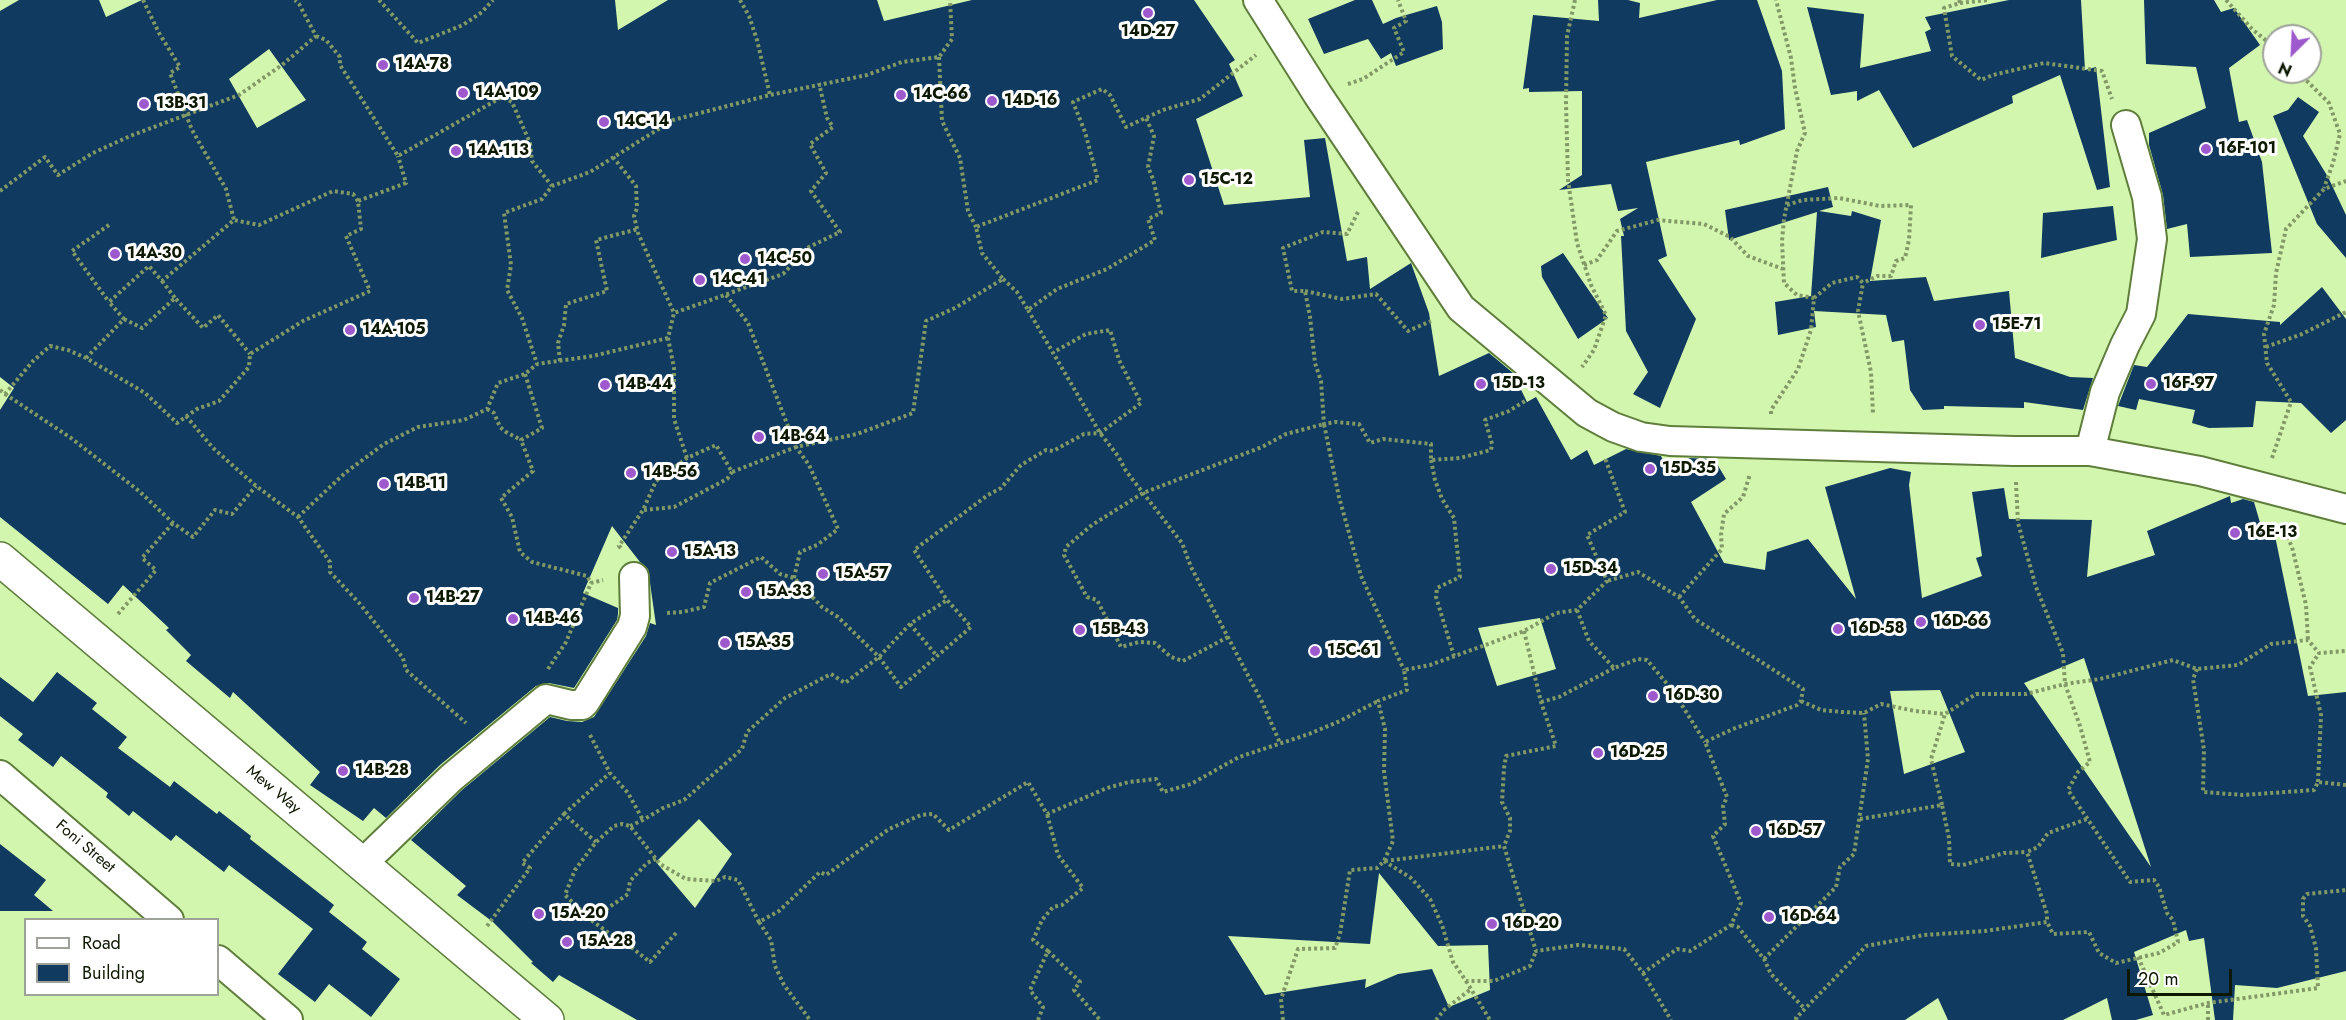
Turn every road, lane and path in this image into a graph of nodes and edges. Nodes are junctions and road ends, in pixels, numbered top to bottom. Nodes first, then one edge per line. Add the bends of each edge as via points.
1 (143, 0) edge
2 (379, 0) edge
3 (493, 0) edge
4 (740, 0) edge
5 (950, 0) edge
6 (1258, 0) edge
7 (1398, 0) edge
8 (1575, 0) edge
9 (1776, 0) edge
10 (1988, 0) edge
11 (2226, 0) edge
12 (299, 1) edge
13 (1959, 2) edge
14 (316, 36) junction
15 (1281, 36) junction
16 (2262, 37) edge
17 (939, 57) junction
18 (819, 84) junction
19 (2310, 84) edge
20 (770, 95) junction
21 (1318, 95) junction
22 (187, 115) junction
23 (1146, 118) junction
24 (2126, 125) joint
25 (398, 156) junction
26 (613, 158) junction
27 (2346, 181) edge
28 (552, 186) junction
29 (2324, 189) junction
30 (0, 190) edge
31 (1383, 192) junction
32 (358, 201) junction
33 (1787, 206) junction
34 (234, 220) junction
35 (109, 225) dead end
36 (976, 227) junction
37 (638, 228) junction
38 (1584, 265) junction
39 (1783, 268) junction
40 (1003, 279) junction
41 (162, 281) junction
42 (1863, 283) junction
43 (1305, 291) junction
44 (726, 295) junction
45 (175, 298) junction
46 (1814, 298) junction
47 (110, 302) junction
48 (1461, 308) junction
49 (1028, 310) junction
50 (2346, 312) edge
51 (674, 313) junction
52 (124, 319) junction
53 (668, 338) junction
54 (2266, 347) junction
55 (1054, 352) junction
56 (250, 354) junction
57 (86, 358) junction
58 (560, 361) junction
59 (537, 364) junction
60 (525, 374) junction
61 (1546, 380) junction
62 (0, 390) edge
63 (5, 394) junction
64 (1569, 398) junction
65 (487, 409) junction
66 (186, 416) junction
67 (1324, 424) junction
68 (1613, 427) junction
69 (1100, 433) junction
70 (521, 440) junction
71 (1759, 444) junction
72 (796, 447) junction
73 (1877, 447) junction
74 (2090, 451) junction
75 (2014, 452) junction
76 (687, 458) junction
77 (1431, 460) junction
78 (732, 472) junction
79 (256, 486) junction
80 (2264, 487) junction
81 (1143, 493) junction
82 (2346, 509) edge
83 (643, 510) junction
84 (298, 518) junction
85 (173, 523) junction
86 (619, 546) junction
87 (615, 555) dead end
88 (0, 559) edge
89 (620, 575) junction
90 (794, 578) junction
91 (1607, 581) junction
92 (591, 582) junction
93 (1679, 597) junction
94 (947, 600) junction
95 (1576, 610) junction
96 (910, 624) junction
97 (1524, 631) junction
98 (1228, 637) junction
99 (96, 640) junction
100 (2308, 640) junction
101 (2346, 651) edge
102 (2319, 653) junction
103 (937, 656) junction
104 (879, 657) junction
105 (1454, 657) junction
106 (1614, 668) junction
107 (2197, 669) junction
108 (1404, 670) junction
109 (2065, 684) junction
110 (546, 699) junction
111 (1378, 701) junction
112 (1801, 701) junction
113 (1541, 702) junction
114 (582, 705) junction
115 (1864, 713) junction
116 (1945, 714) junction
117 (1705, 742) junction
118 (1280, 743) junction
119 (490, 747) junction
120 (610, 773) junction
121 (0, 775) edge
122 (2318, 782) junction
123 (2346, 784) edge
124 (1942, 805) junction
125 (564, 814) junction
126 (1047, 814) junction
127 (1860, 819) junction
128 (2087, 819) junction
129 (643, 820) junction
130 (630, 826) junction
131 (596, 842) junction
132 (1504, 846) junction
133 (2027, 852) junction
134 (656, 859) junction
135 (1384, 861) junction
136 (362, 864) junction
137 (2346, 890) edge
138 (167, 918) edge
139 (591, 920) junction
140 (759, 922) junction
141 (2047, 922) junction
142 (1731, 925) junction
143 (675, 933) dead end
144 (1048, 951) junction
145 (1536, 951) junction
146 (468, 953) junction
147 (2138, 957) junction
148 (1764, 959) junction
149 (219, 961) edge
150 (1643, 973) junction
151 (1466, 981) junction
152 (1471, 989) junction
153 (2208, 1003) junction
154 (1805, 1009) junction
155 (288, 1020) edge
156 (547, 1020) edge
157 (810, 1020) edge
158 (1038, 1020) edge
159 (1100, 1020) edge
160 (1283, 1020) edge
161 (1436, 1020) edge
162 (1490, 1020) edge
163 (1671, 1020) edge
164 (1797, 1020) edge
165 (2208, 1020) edge

1 - 22 path via 180,67 170,73
2 - 3 path via 418,43 464,25
4 - 20 path via 757,40
5 - 17 path via 952,39
6 - 15 street
7 - 21 path via 1407,21 1394,28 1404,52 1363,79
8 - 38 path via 1568,36 1568,180
9 - 33 path via 1804,133
10 - 13 path
11 - 16 path
12 - 14 path
13 - 24 path via 1944,8 1952,56 1967,70 1981,80 2044,63 2102,70 2117,112
14 - 22 path via 239,95
14 - 25 path via 326,40 340,57 340,65
15 - 21 street
15 - 23 path via 1200,99
17 - 18 path via 902,62 867,75
17 - 36 path via 942,121 960,158 968,211
18 - 20 path
18 - 44 path via 833,127 810,144 826,173 811,192 840,232 809,247 783,274
19 - 29 path via 2329,104 2340,134
20 - 26 path via 673,120
21 - 31 street
22 - 30 path via 93,153 58,175 45,157
22 - 34 path via 226,189
23 - 36 path via 1126,127 1110,94 1102,89 1073,102 1098,180
23 - 49 path via 1154,136 1148,167 1161,213 1148,219 1155,240 1107,269 1056,289
24 - 74 street via 2147,197 2152,239 2141,314 2105,392
25 - 28 path via 502,97 512,102 530,143 532,161
25 - 32 path via 406,183
26 - 28 path via 590,172
26 - 37 path via 636,186 634,216
27 - 29 path
28 - 59 path via 542,198 504,213 511,265 507,290 522,318
29 - 54 path via 2286,229 2276,273 2274,305 2264,334
31 - 43 path via 1361,203 1347,234 1323,232 1283,248 1292,291
31 - 48 street
32 - 34 path via 353,194 333,191 259,225
32 - 56 path via 361,229 346,236 370,291 303,321
33 - 39 path
33 - 42 path via 1803,200 1839,198 1880,206 1911,205 1905,258 1896,261 1890,276 1877,276
34 - 41 path
35 - 47 path via 72,251
36 - 40 path via 982,253
37 - 51 path
37 - 58 path via 596,240 607,291 566,304 558,343
38 - 39 path via 1597,260 1617,231 1658,220 1704,225 1730,237 1748,256
38 - 64 path via 1606,315 1594,350
39 - 46 path via 1784,283 1797,295
40 - 49 path
40 - 72 path via 926,321 913,413 857,434
41 - 45 path
41 - 47 path via 149,266
42 - 46 path via 1857,277 1832,283
42 - 73 path via 1858,310 1871,372
43 - 48 path via 1342,299 1376,294 1408,331
43 - 67 path via 1321,381
44 - 51 path
44 - 72 path via 748,323
45 - 52 path via 142,328
45 - 56 path via 203,328 218,315
46 - 71 path via 1811,330 1798,369 1771,410
47 - 52 path
48 - 61 street
49 - 55 path
50 - 54 path
51 - 53 path
52 - 57 path
53 - 58 path
53 - 76 path via 674,368 674,419
54 - 80 path via 2267,363 2291,402
55 - 69 path
55 - 69 path via 1086,334 1110,330 1119,360 1141,403
56 - 66 path via 249,367 219,401
57 - 63 path via 50,346
57 - 66 path via 146,393 177,423
58 - 59 path
59 - 60 path
60 - 65 path via 498,383
60 - 70 path via 542,428
61 - 64 street
61 - 77 path via 1534,396 1485,420 1491,450
62 - 63 path
63 - 85 path via 71,438
64 - 68 street
65 - 70 path via 494,413 500,427
65 - 84 path via 464,420 418,428 384,444 345,473
66 - 79 path via 213,448
67 - 77 path via 1359,424 1370,444 1383,439 1431,444
67 - 81 path via 1286,434
67 - 108 path via 1361,576
68 - 71 street via 1641,437 1670,441
68 - 91 path via 1606,461 1624,512 1587,535
69 - 81 path
69 - 94 path via 1084,434 1022,465 1001,488 914,550
70 - 92 path via 533,471 501,498 512,517 520,552 532,562 587,576
71 - 73 street
71 - 93 path via 1743,497 1724,514 1722,549
72 - 78 path
72 - 90 path via 819,484 838,530 800,552
73 - 75 street
74 - 75 street
74 - 80 street
75 - 109 path via 2018,523 2036,587 2063,653
76 - 78 path via 716,445
76 - 83 path via 656,481
77 - 105 path via 1442,499 1454,518 1460,577 1437,588 1436,597
78 - 83 path via 727,479 674,507
79 - 84 path
79 - 85 path via 232,514 215,510 193,537
80 - 82 street
80 - 100 path via 2292,547 2306,605
81 - 98 path via 1182,543
81 - 98 path via 1092,525 1066,547 1064,555 1087,597 1097,600 1121,647 1155,643 1171,657 1183,661
83 - 86 path
84 - 119 path via 330,562 330,572 403,658 406,670
85 - 99 path via 142,558 156,570
86 - 87 path
86 - 89 path
88 - 99 main road, Mew Way
89 - 90 path via 650,613 682,612 704,606 710,583 761,557 780,574
89 - 92 path
89 - 114 street via 635,616 632,627
90 - 104 path
91 - 93 path via 1638,572
91 - 95 path
92 - 110 path via 566,642 540,680
93 - 112 path via 1695,619 1803,689
94 - 96 path
94 - 103 path via 971,627
95 - 97 path via 1556,613
95 - 106 path via 1589,641
96 - 103 path
96 - 104 path
97 - 105 path
97 - 113 path
98 - 118 path
99 - 136 main road, Mew Way
100 - 102 path
100 - 107 path via 2271,644 2238,665
101 - 102 path
102 - 122 path via 2310,667 2321,715
103 - 104 path via 901,687
104 - 129 path via 844,683 831,674 785,698 747,732 742,749 730,761 684,800
105 - 108 path
106 - 113 path via 1559,697
106 - 117 path via 1638,659 1647,660 1673,691
107 - 109 path via 2173,660
107 - 122 path via 2193,679 2205,750 2203,792 2243,795 2314,790
108 - 111 path via 1407,690
109 - 116 path via 2026,694 1976,694
109 - 128 path via 2090,762 2067,790
110 - 114 street
110 - 119 street
111 - 118 path via 1340,721
111 - 135 path via 1385,729 1384,771 1393,841
112 - 115 path via 1821,710
112 - 117 path
113 - 132 path via 1556,746 1506,756 1502,802 1510,818 1510,831
114 - 120 path via 588,733
115 - 116 path via 1881,704
115 - 127 path via 1868,759
116 - 124 path via 1931,759
117 - 142 path via 1727,797 1725,824 1713,836 1741,903
118 - 126 path via 1239,757 1191,784 1163,792 1156,779 1130,782
119 - 136 street via 451,778
120 - 125 path
120 - 129 path via 628,793
121 - 138 street, Foni Street
122 - 123 path
124 - 127 path
124 - 133 path via 1950,864
125 - 131 path
125 - 146 path via 522,863 530,868
126 - 140 path via 1028,782 949,830 933,814 921,815 890,829 826,876 820,872 779,911
126 - 144 path via 1058,855 1083,888 1062,905 1053,907 1042,920 1033,940
127 - 148 path via 1854,854 1840,867 1836,887
128 - 133 path via 2048,832 2038,847
128 - 147 path via 2130,882 2154,880 2173,920 2178,942 2158,953
129 - 130 path
130 - 131 path via 614,826
130 - 134 path
131 - 139 path via 575,870 565,895
132 - 135 path
132 - 145 path
133 - 141 path
134 - 139 path via 630,881 628,894
134 - 140 path via 686,879 738,880
135 - 151 path via 1411,878 1430,899 1453,962
135 - 160 path via 1377,868 1350,870 1335,948 1298,949 1281,999
136 - 146 main road, Mew Way
137 - 153 path via 2307,894 2303,899 2303,916 2316,948 2318,988
139 - 143 path via 650,962
140 - 157 path via 771,940 775,966 784,985
141 - 147 path via 2053,933 2089,932 2099,953 2116,963
141 - 154 path via 1924,935 1866,946
142 - 148 path via 1738,927
142 - 150 path via 1690,951 1677,949
144 - 158 path via 1030,990 1043,1007
144 - 159 path via 1080,982 1074,990
145 - 150 path via 1578,945 1624,949
145 - 151 path via 1530,966 1494,981
146 - 156 main road, Mew Way
147 - 153 path via 2164,1015
148 - 154 path via 1771,974
149 - 155 street
150 - 163 path
151 - 152 path
152 - 161 path
152 - 162 path
153 - 165 path
154 - 164 path

